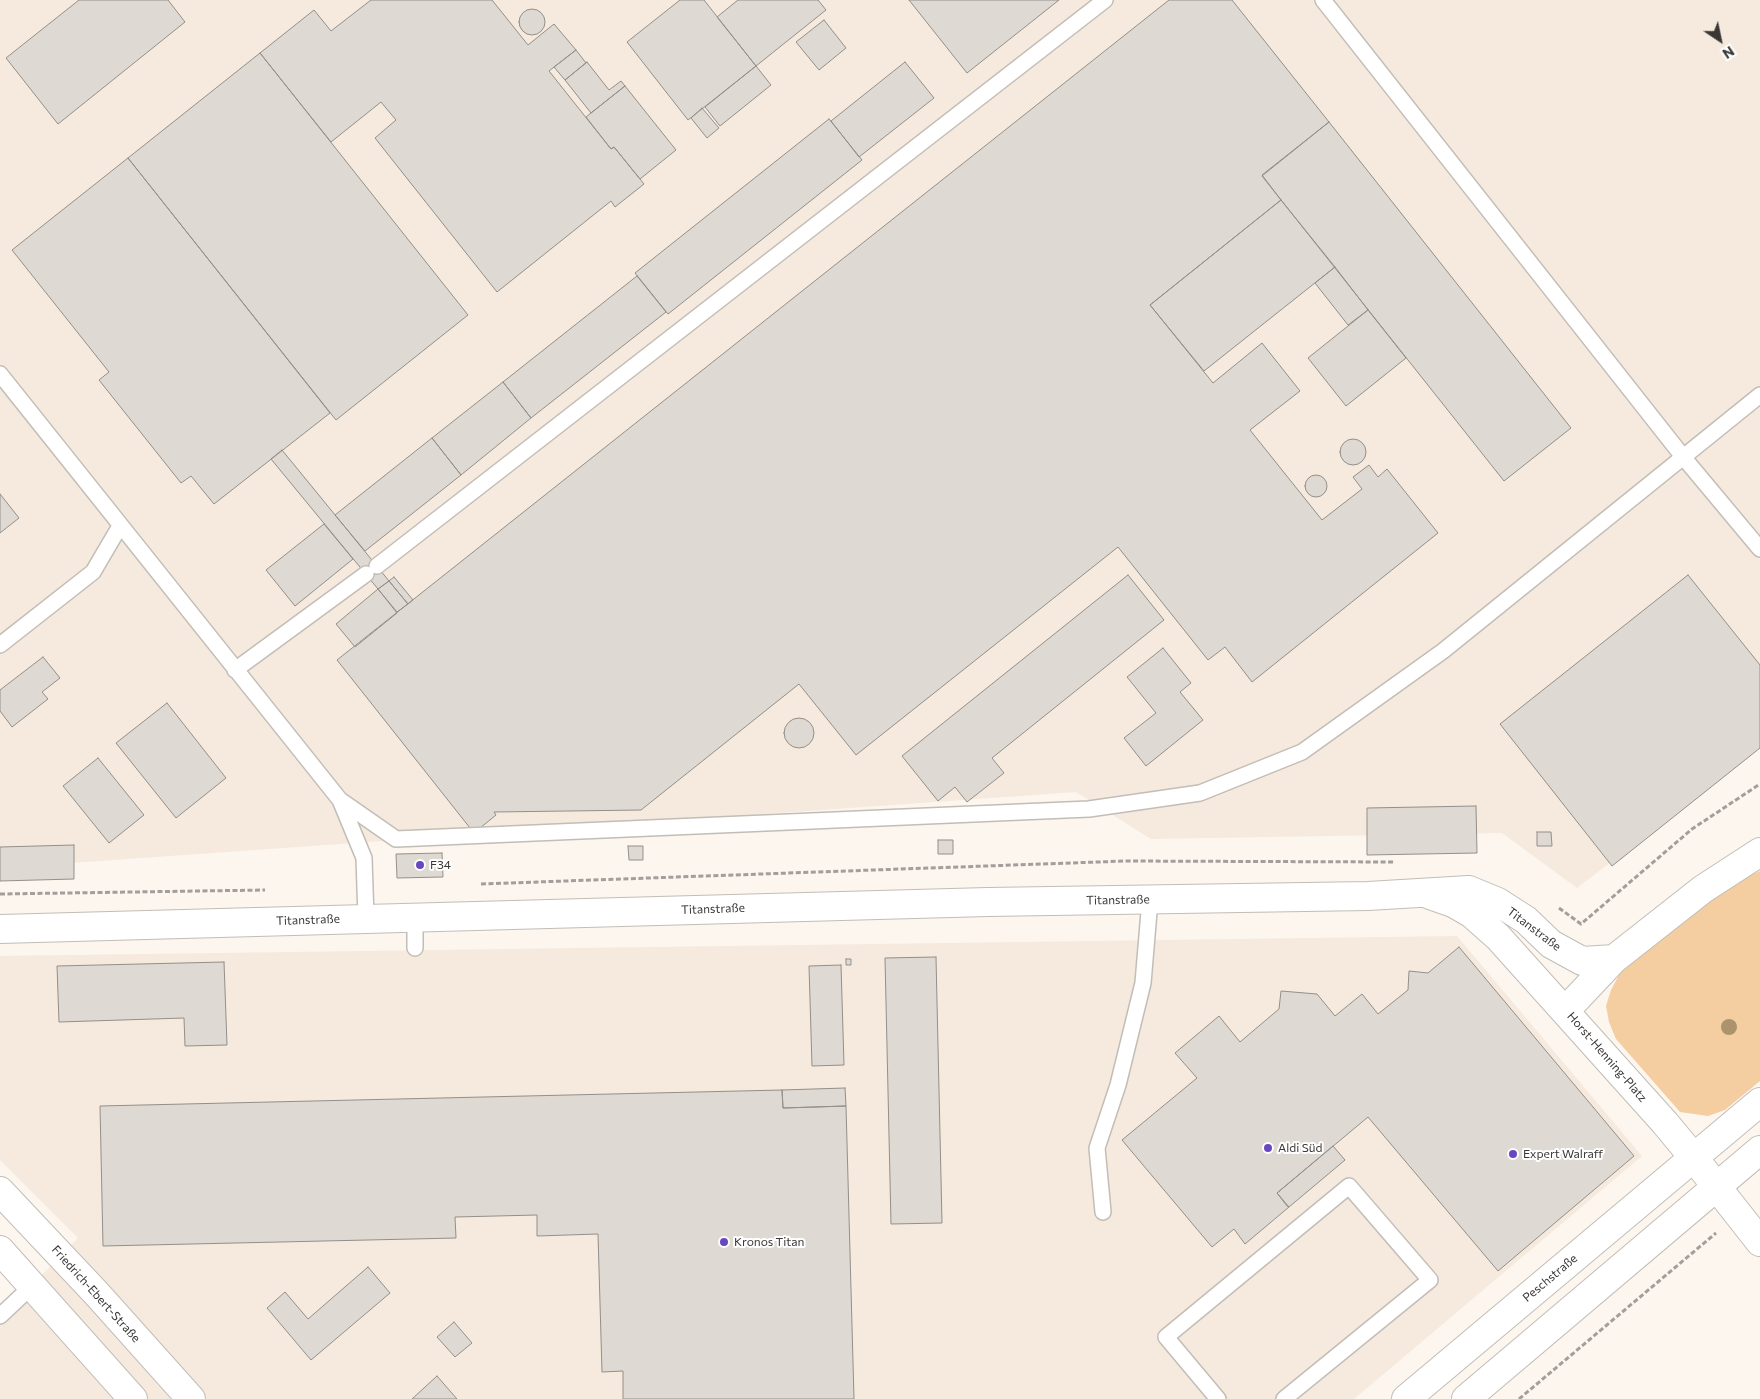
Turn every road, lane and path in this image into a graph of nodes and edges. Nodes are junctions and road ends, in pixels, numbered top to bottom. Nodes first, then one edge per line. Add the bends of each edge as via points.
1 (1105, 0) edge
2 (1323, 0) edge
3 (0, 374) edge
4 (1760, 395) edge
5 (1684, 458) junction
6 (120, 526) junction
7 (1760, 549) edge
8 (0, 645) edge
9 (235, 670) junction
10 (340, 800) junction
11 (1760, 852) edge
12 (1426, 893) junction
13 (1150, 900) junction
14 (415, 917) junction
15 (366, 919) junction
16 (0, 929) edge
17 (415, 948) dead end
18 (1614, 959) junction
19 (1565, 1011) junction
20 (1760, 1102) edge
21 (1760, 1150) edge
22 (1694, 1158) junction
23 (1718, 1186) junction
24 (0, 1191) edge
25 (1103, 1212) dead end
26 (1738, 1214) junction
27 (1760, 1242) edge
28 (0, 1250) edge
29 (33, 1285) junction
30 (0, 1316) edge
31 (133, 1399) edge
32 (190, 1399) edge
33 (1218, 1399) edge
34 (1284, 1399) edge
35 (1406, 1399) edge
36 (1466, 1399) edge
37 (1519, 1399) edge

1 - 9 lane via 371,570
2 - 5 lane
3 - 6 lane
4 - 5 lane
5 - 7 lane
5 - 10 lane via 1443,650 1302,752 1200,793 1089,809 396,839
6 - 8 lane via 94,572
6 - 9 lane
9 - 10 lane
10 - 15 lane via 364,858
11 - 18 street, Horst-Henning-Platz via 1702,889
12 - 13 street, Titanstraße
12 - 18 street, Titanstraße via 1469,890 1498,902 1526,920 1551,944 1582,961
12 - 19 street, Titanstraße via 1472,914 1498,937
13 - 14 street, Titanstraße
13 - 25 lane via 1143,984 1118,1085 1097,1148
14 - 15 street, Titanstraße
14 - 17 lane
15 - 16 street, Titanstraße
18 - 19 street, Horst-Henning-Platz
19 - 22 street, Horst-Henning-Platz
20 - 22 street, Peschstraße
21 - 23 street
22 - 23 street, Horst-Henning-Platz
22 - 35 street, Peschstraße
23 - 26 street, Horst-Henning-Platz
23 - 36 street
24 - 32 street, Friedrich-Ebert-Straße
26 - 27 street, Horst-Henning-Platz
26 - 37 path
28 - 29 street
29 - 30 lane
29 - 31 street
33 - 34 lane via 1166,1337 1349,1186 1430,1280

